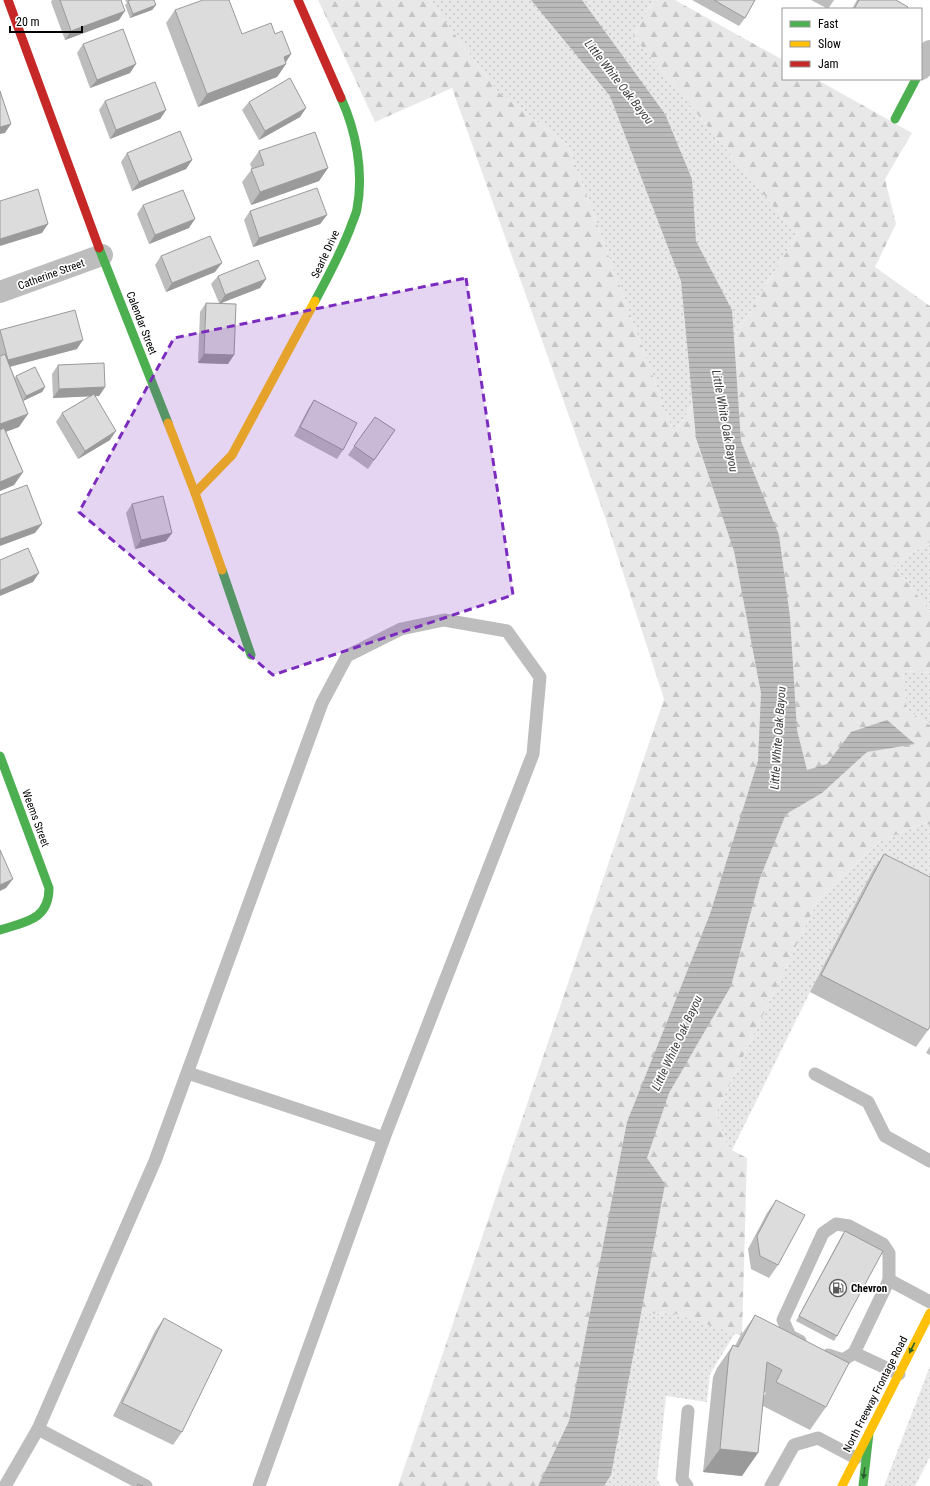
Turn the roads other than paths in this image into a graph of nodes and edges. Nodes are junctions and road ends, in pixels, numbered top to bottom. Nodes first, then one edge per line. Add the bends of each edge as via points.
1 (8, 0) edge
2 (298, 0) edge
3 (930, 51) edge
4 (922, 67) edge
5 (915, 80) edge
6 (895, 119) dead end
7 (102, 255) junction
8 (0, 292) edge
9 (195, 492) junction
10 (251, 655) dead end
11 (0, 756) edge
12 (0, 930) edge
13 (188, 1073) junction
14 (815, 1074) dead end
15 (384, 1138) junction
16 (930, 1161) edge
17 (889, 1280) junction
18 (930, 1302) edge
19 (930, 1313) edge
20 (854, 1353) junction
21 (899, 1374) junction
22 (688, 1411) dead end
23 (38, 1429) junction
24 (869, 1433) junction
25 (856, 1458) junction
26 (4, 1486) edge
27 (146, 1486) edge
28 (259, 1486) edge
29 (687, 1486) edge
30 (771, 1486) edge
31 (842, 1486) edge
32 (863, 1486) edge

1 - 7 main road, Calendar Street
2 - 9 main road, Searle Drive via 348,113 359,168 357,209 340,255 232,455
3 - 4 street
5 - 6 main road
7 - 8 street, Catherine Street
7 - 9 main road, Calendar Street
9 - 10 main road, Calendar Street
11 - 12 main road, Weems Street via 49,888 46,908 30,919
13 - 15 lane
13 - 15 lane via 322,703 347,656 401,629 444,620 507,631 540,677 533,754
13 - 23 lane via 155,1160
14 - 16 lane via 868,1102 885,1136
15 - 28 lane
17 - 18 lane
17 - 20 lane
17 - 20 lane via 889,1253 883,1244 849,1226 836,1224 823,1233 783,1320 790,1336 814,1350 843,1360
19 -> 21 main road, North Freeway Frontage Road
20 - 21 lane
21 - 24 main road, North Freeway Frontage Road
22 - 29 lane via 682,1479
23 - 26 lane
23 - 27 lane
24 - 25 main road, North Freeway Frontage Road
24 -> 32 main road
25 - 30 lane via 818,1438 794,1445
25 - 31 main road, North Freeway Frontage Road

